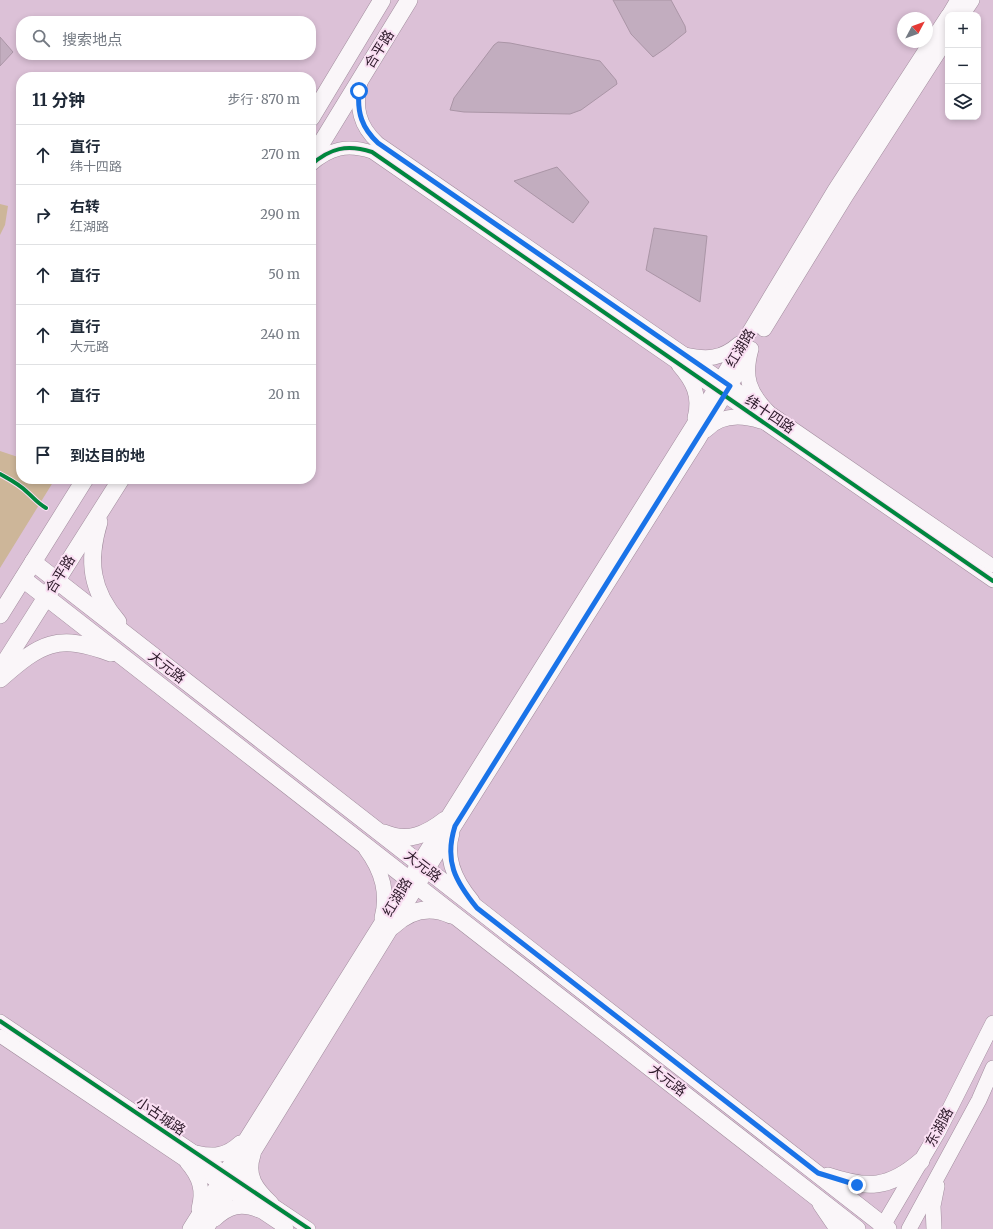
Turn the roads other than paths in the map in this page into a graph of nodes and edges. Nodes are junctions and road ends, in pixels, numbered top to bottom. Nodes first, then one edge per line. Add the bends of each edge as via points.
1 (382, 0) edge
2 (409, 0) edge
3 (958, 0) edge
4 (972, 0) edge
5 (950, 12) edge
6 (964, 12) edge
7 (945, 20) edge
8 (945, 42) edge
9 (362, 76) junction
10 (316, 110) edge
11 (316, 152) edge
12 (316, 162) edge
13 (750, 333) junction
14 (752, 349) junction
15 (682, 360) junction
16 (722, 388) junction
17 (765, 417) junction
18 (696, 432) junction
19 (82, 484) edge
20 (118, 484) edge
21 (106, 502) junction
22 (33, 562) junction
23 (993, 566) edge
24 (23, 579) junction
25 (56, 580) junction
26 (993, 581) edge
27 (46, 596) junction
28 (0, 615) edge
29 (135, 642) junction
30 (124, 658) junction
31 (0, 670) edge
32 (0, 679) edge
33 (450, 823) junction
34 (378, 830) junction
35 (360, 842) junction
36 (423, 866) junction
37 (413, 882) junction
38 (477, 908) junction
39 (462, 920) junction
40 (386, 926) junction
41 (0, 1021) edge
42 (993, 1023) edge
43 (0, 1036) edge
44 (993, 1068) edge
45 (252, 1130) junction
46 (255, 1149) junction
47 (192, 1157) junction
48 (921, 1161) junction
49 (940, 1172) junction
50 (818, 1173) junction
51 (227, 1181) junction
52 (806, 1188) junction
53 (265, 1207) junction
54 (199, 1226) edge
55 (884, 1228) edge
56 (287, 1229) edge
57 (310, 1229) edge
58 (837, 1229) edge
59 (857, 1229) edge
60 (909, 1229) edge
61 (934, 1229) edge

1 - 10 main road, 合平路
2 - 9 main road, 合平路
3 - 5 main road, 红湖路
4 - 6 main road
7 - 13 main road, 红湖路 via 835,190
8 - 14 main road, 红湖路 via 845,197
9 - 11 main road, 合平路
9 - 15 street, 纬十四路 via 358,101 359,114 369,135 378,143
12 - 15 street, 纬十四路 via 342,148 372,152
13 - 15 main road via 723,356 713,359
13 - 16 main road, 红湖路
14 - 16 main road, 红湖路
14 - 17 main road via 747,368 748,379
15 - 16 street, 纬十四路
15 - 18 main road via 696,390
16 - 17 street, 纬十四路
16 - 18 main road, 红湖路
17 - 18 main road via 729,417
17 - 23 street, 纬十四路
17 - 26 street, 纬十四路
18 - 33 main road, 红湖路
19 - 22 main road, 合平路
20 - 21 main road, 合平路
21 - 25 main road, 合平路
21 - 29 main road via 93,547 92,568 95,586 115,618
22 - 24 main road, 合平路
22 - 25 main road, 大元路
24 - 27 main road, 大元路
24 - 28 main road, 合平路
25 - 27 main road, 合平路
25 - 29 main road, 大元路
27 - 30 main road, 大元路
27 - 31 main road, 合平路
29 - 34 main road, 大元路
30 - 32 main road via 84,644 49,644 33,652
30 - 35 main road, 大元路
33 - 34 main road via 410,838 399,838
33 - 36 main road, 红湖路
33 - 38 main road via 453,871
34 - 36 main road, 大元路
35 - 37 main road, 大元路
35 - 40 main road via 378,869 385,888
36 - 37 main road, 红湖路
36 - 38 main road, 大元路
37 - 39 main road, 大元路
37 - 40 main road, 红湖路
38 - 50 main road, 大元路
39 - 40 main road via 438,910 425,910 414,911
39 - 52 main road, 大元路
40 - 45 main road, 红湖路
40 - 46 main road, 红湖路
41 - 47 street, 小古城路
42 - 48 main road, 东湖路
43 - 47 street, 小古城路
44 - 49 main road, 东湖路 via 979,1100
45 - 47 main road via 226,1153
45 - 51 main road, 红湖路
46 - 51 main road, 红湖路
46 - 53 main road via 250,1168 251,1176
47 - 51 street, 小古城路
47 - 54 main road via 202,1187
48 - 49 main road via 921,1166 929,1175
48 - 50 main road via 907,1173 875,1186 857,1185
48 - 55 main road, 东湖路
49 - 60 main road, 东湖路
49 - 61 main road via 933,1206
50 - 55 main road, 大元路
51 - 53 street, 小古城路
51 - 54 main road, 红湖路
52 - 58 main road
52 - 59 main road, 大元路
53 - 54 main road via 233,1207
53 - 56 street, 小古城路
53 - 57 street, 小古城路

